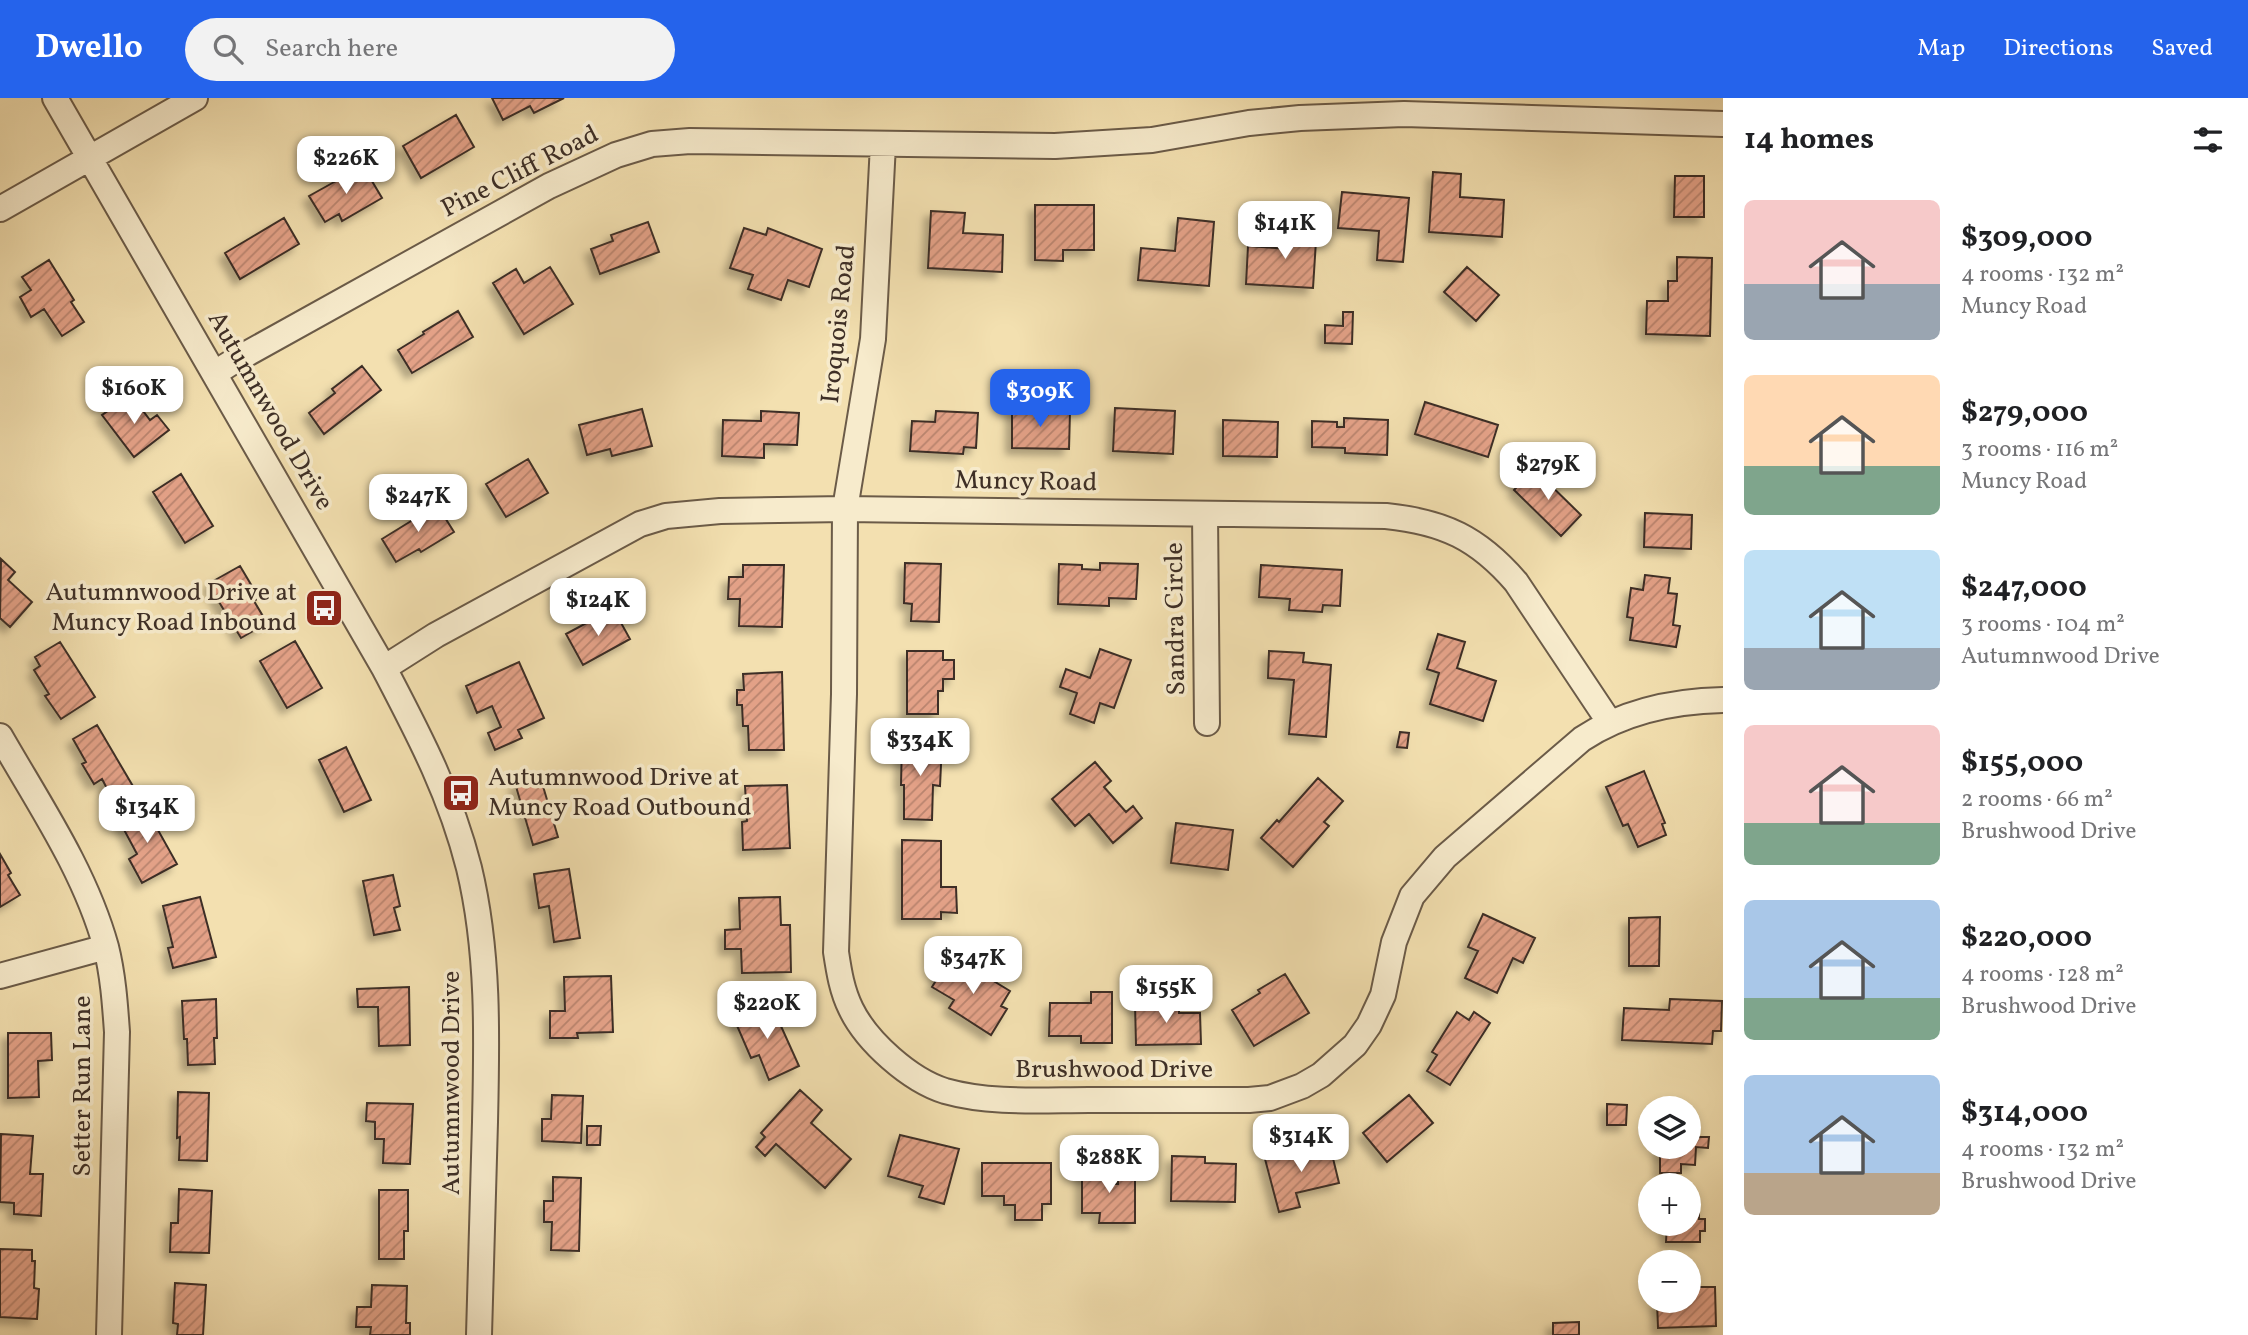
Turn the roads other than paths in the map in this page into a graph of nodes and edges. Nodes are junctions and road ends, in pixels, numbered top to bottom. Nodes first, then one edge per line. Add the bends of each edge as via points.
1 (55, 98) edge
2 (195, 98) edge
3 (1723, 124) edge
4 (883, 144) junction
5 (90, 158) junction
6 (0, 209) edge
7 (215, 373) junction
8 (845, 509) junction
9 (1205, 514) junction
10 (384, 668) junction
11 (1723, 700) edge
12 (1207, 723) dead end
13 (1610, 723) junction
14 (0, 736) edge
15 (106, 947) junction
16 (0, 976) edge
17 (109, 1335) edge
18 (479, 1335) edge

1 - 5 street, Autumnwood Drive
2 - 5 street
3 - 4 street, Pine Cliff Road via 1404,114 1300,118 1152,139 1055,146
4 - 7 street, Pine Cliff Road via 690,141 652,144 616,155 550,186
4 - 8 street, Iroquois Road via 873,339
5 - 6 street
5 - 7 street, Autumnwood Drive
7 - 10 street, Autumnwood Drive
8 - 9 street, Muncy Road
8 - 10 street, Muncy Road via 720,510 640,524
8 - 13 street, Brushwood Drive via 836,953 840,982 868,1035 901,1068 943,1090 979,1098 1249,1100 1270,1098 1312,1081 1355,1045 1369,1025 1384,995 1394,942 1412,895 1446,857 1582,739
9 - 12 street, Sandra Circle
9 - 13 street, Muncy Road via 1386,516 1436,524 1461,534 1516,582
10 - 18 street, Autumnwood Drive via 446,792 476,904 488,1013
11 - 13 street, Brushwood Drive via 1646,710
14 - 15 street, Setter Run Lane via 75,867
15 - 16 street
15 - 17 street, Setter Run Lane via 117,1032

